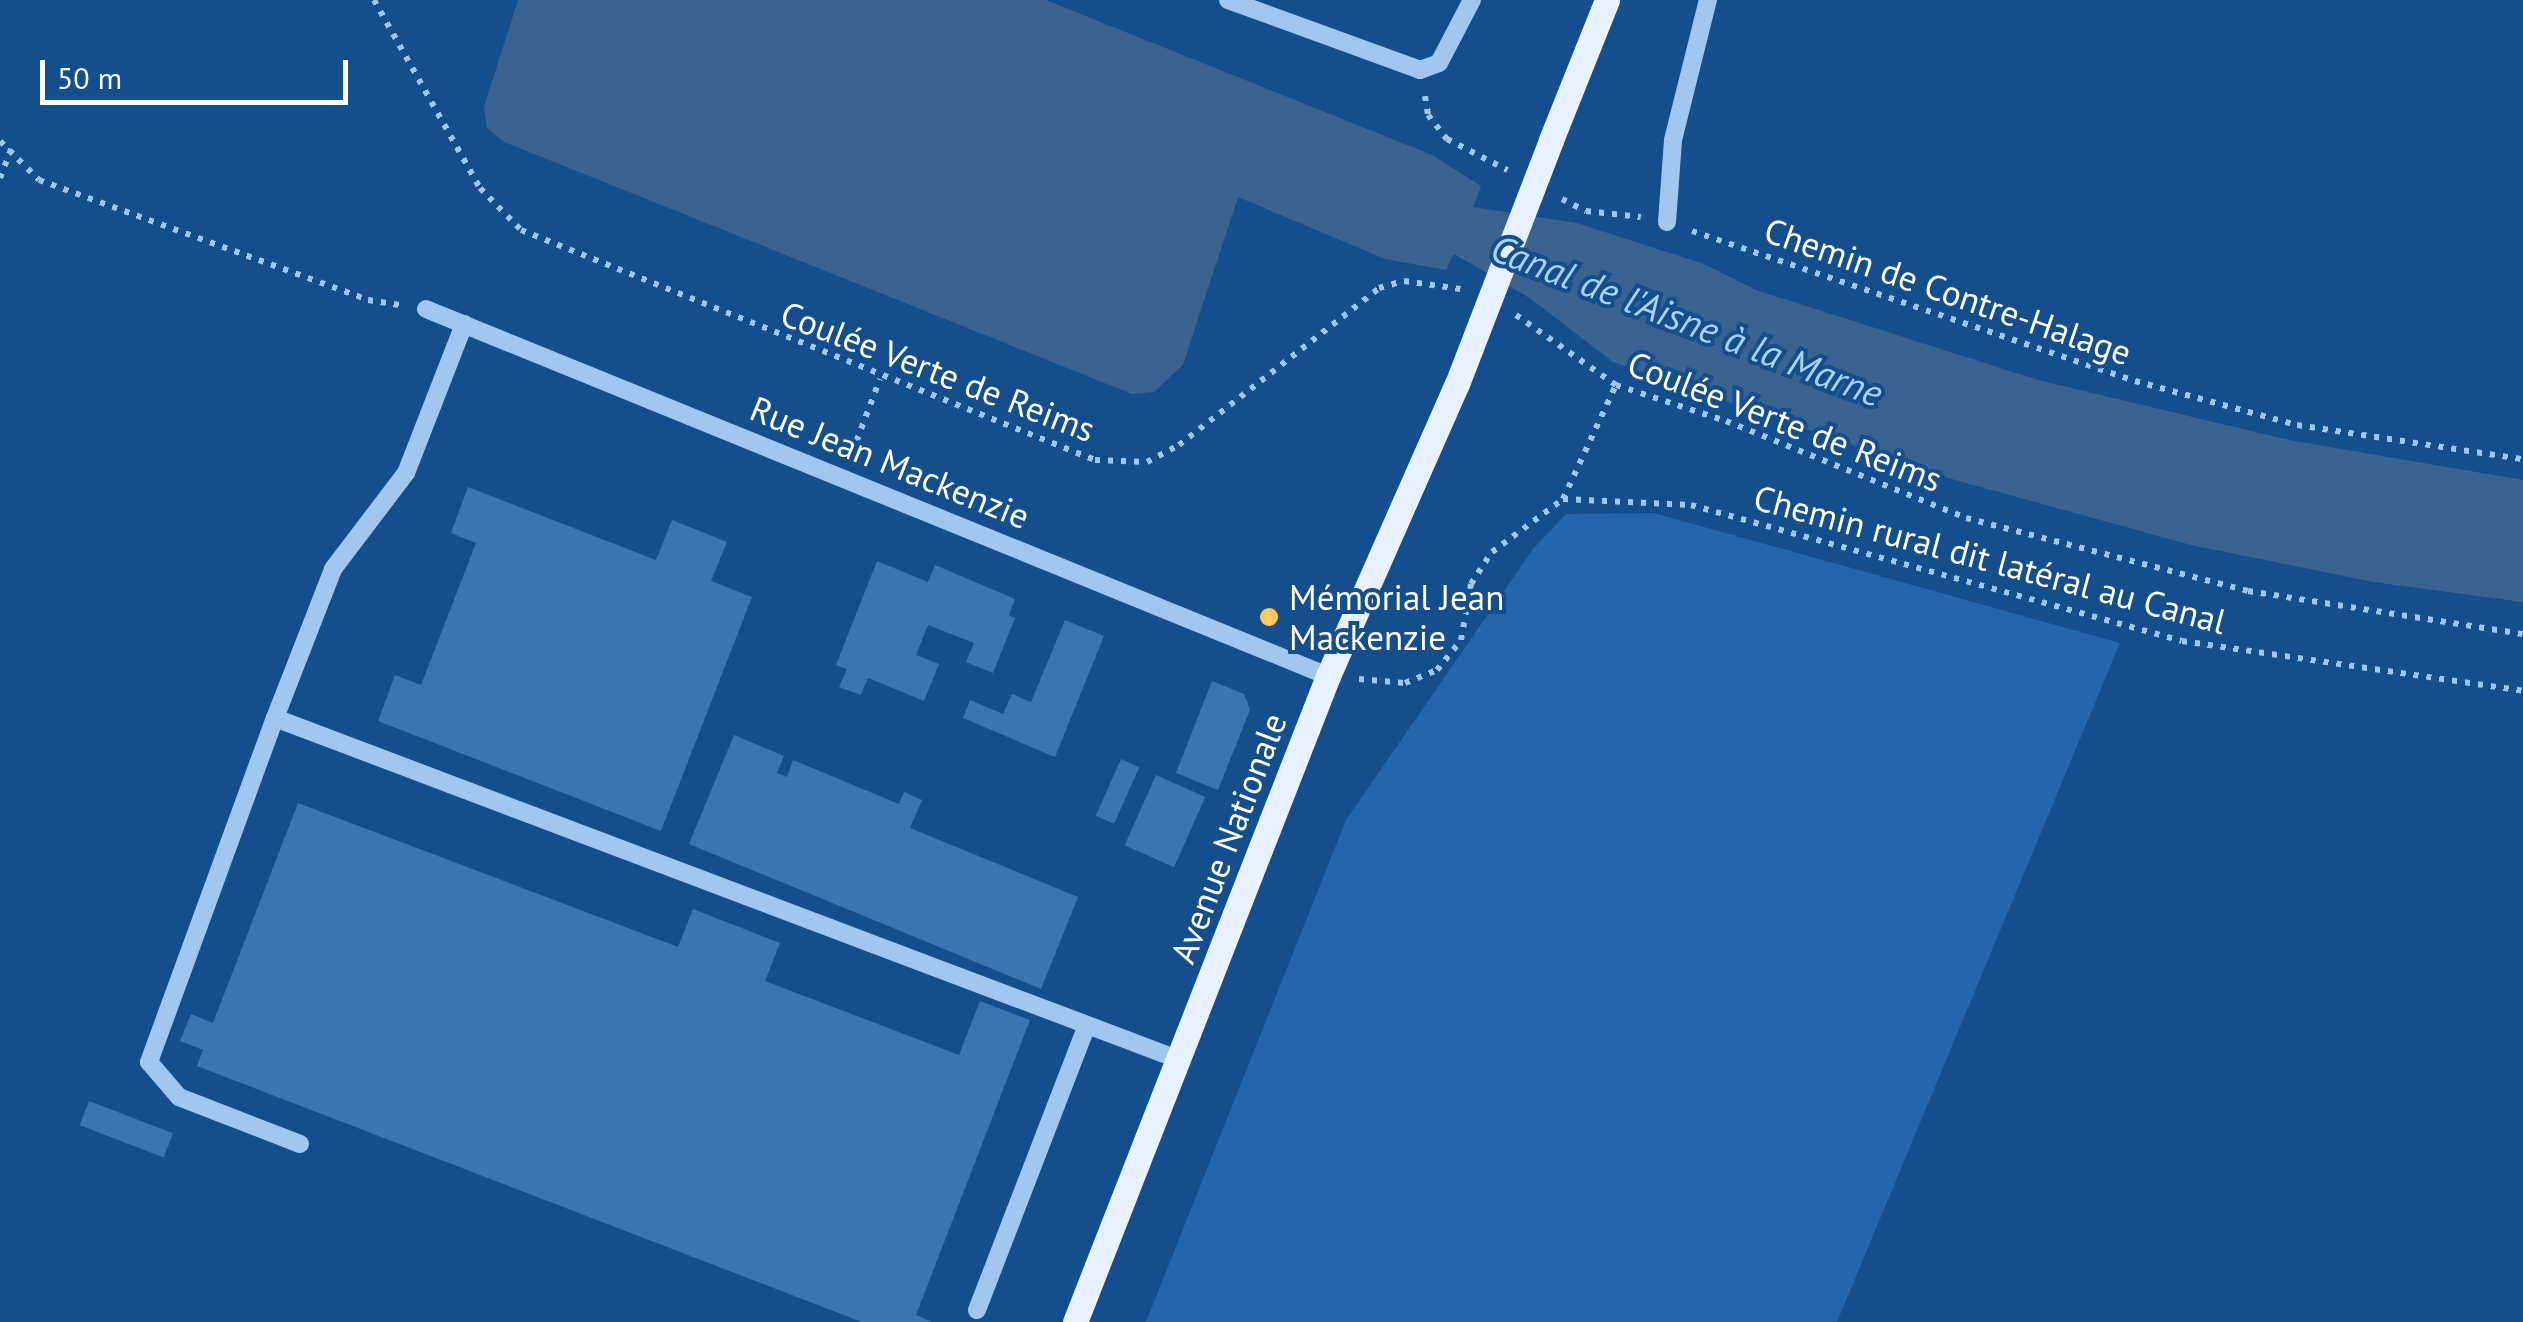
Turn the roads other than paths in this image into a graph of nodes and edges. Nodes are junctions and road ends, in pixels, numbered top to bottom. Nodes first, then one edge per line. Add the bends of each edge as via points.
1 (1228, 0) edge
2 (1472, 0) edge
3 (1607, 0) edge
4 (1708, 0) edge
5 (1667, 222) road end
6 (426, 308) road end
7 (464, 324) junction
8 (1328, 676) junction
9 (275, 718) junction
10 (1087, 1025) junction
11 (1180, 1060) junction
12 (300, 1144) dead end
13 (976, 1310) dead end
14 (1075, 1322) edge

1 - 2 street via 1420,70 1439,63
3 - 8 main road, Avenue Nationale, bridge via 1457,384
4 - 5 street via 1673,140
6 - 7 street, Rue Jean Mackenzie
7 - 8 street, Rue Jean Mackenzie
7 - 9 street via 406,472 333,568
8 - 11 main road, Avenue Nationale
9 - 10 street
9 - 12 street via 149,1062 178,1097
10 - 11 street
10 - 13 street
11 - 14 main road, Avenue Nationale

